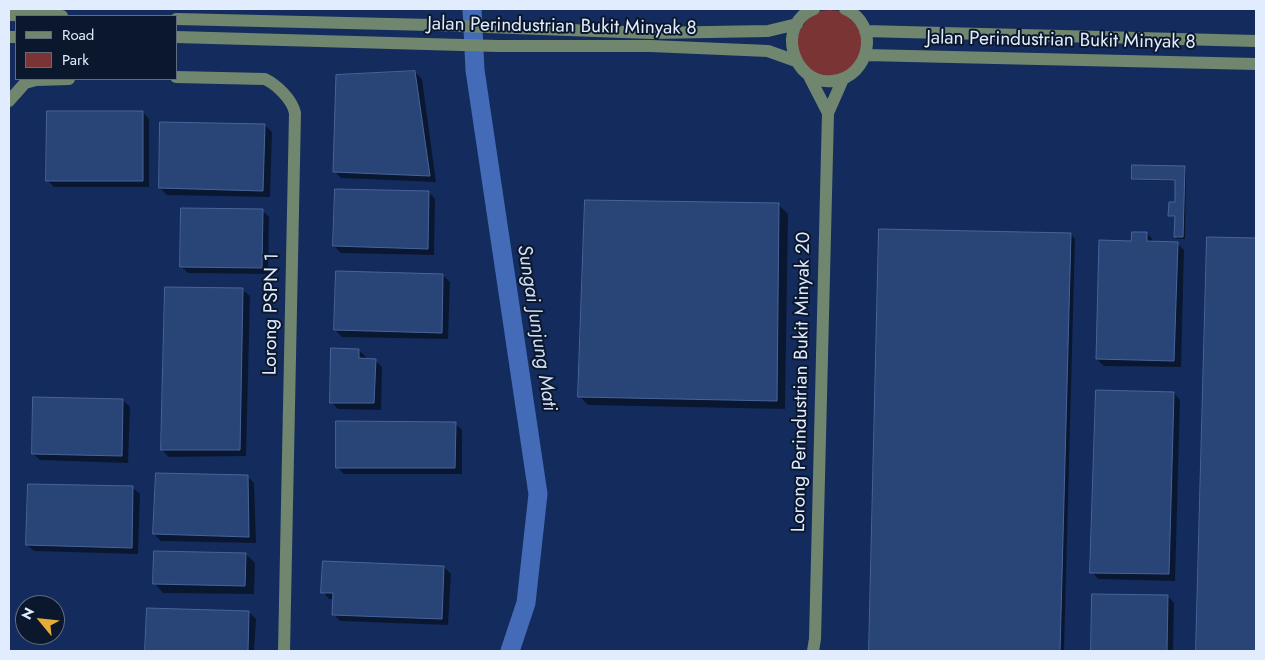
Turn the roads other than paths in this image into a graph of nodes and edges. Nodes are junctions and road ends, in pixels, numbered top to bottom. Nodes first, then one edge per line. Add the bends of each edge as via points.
1 (812, 9) edge
2 (847, 9) edge
3 (178, 19) edge
4 (797, 24) junction
5 (866, 31) junction
6 (178, 37) edge
7 (1256, 41) edge
8 (865, 55) junction
9 (796, 61) junction
10 (1256, 64) edge
11 (809, 76) junction
12 (178, 77) edge
13 (843, 79) junction
14 (36, 80) edge
15 (9, 101) edge
16 (828, 113) junction
17 (284, 651) edge
18 (813, 651) edge

1 - 4 street
2 - 5 street via 856,15
3 - 4 street, Jalan Perindustrian Bukit Minyak 8 via 651,33 768,31
4 - 9 street via 791,42
5 - 7 street, Jalan Perindustrian Bukit Minyak 8
5 - 8 street
6 - 9 street, Jalan Perindustrian Bukit Minyak 8 via 768,50
8 - 10 street, Jalan Perindustrian Bukit Minyak 8
8 - 13 street via 853,73
9 - 11 street
11 - 13 street via 820,80
11 - 16 street
12 - 17 street, Lorong PSPN 1 via 264,79 272,82 294,105
13 - 16 street
14 - 15 street via 25,83
16 - 18 street, Lorong Perindustrian Bukit Minyak 20

